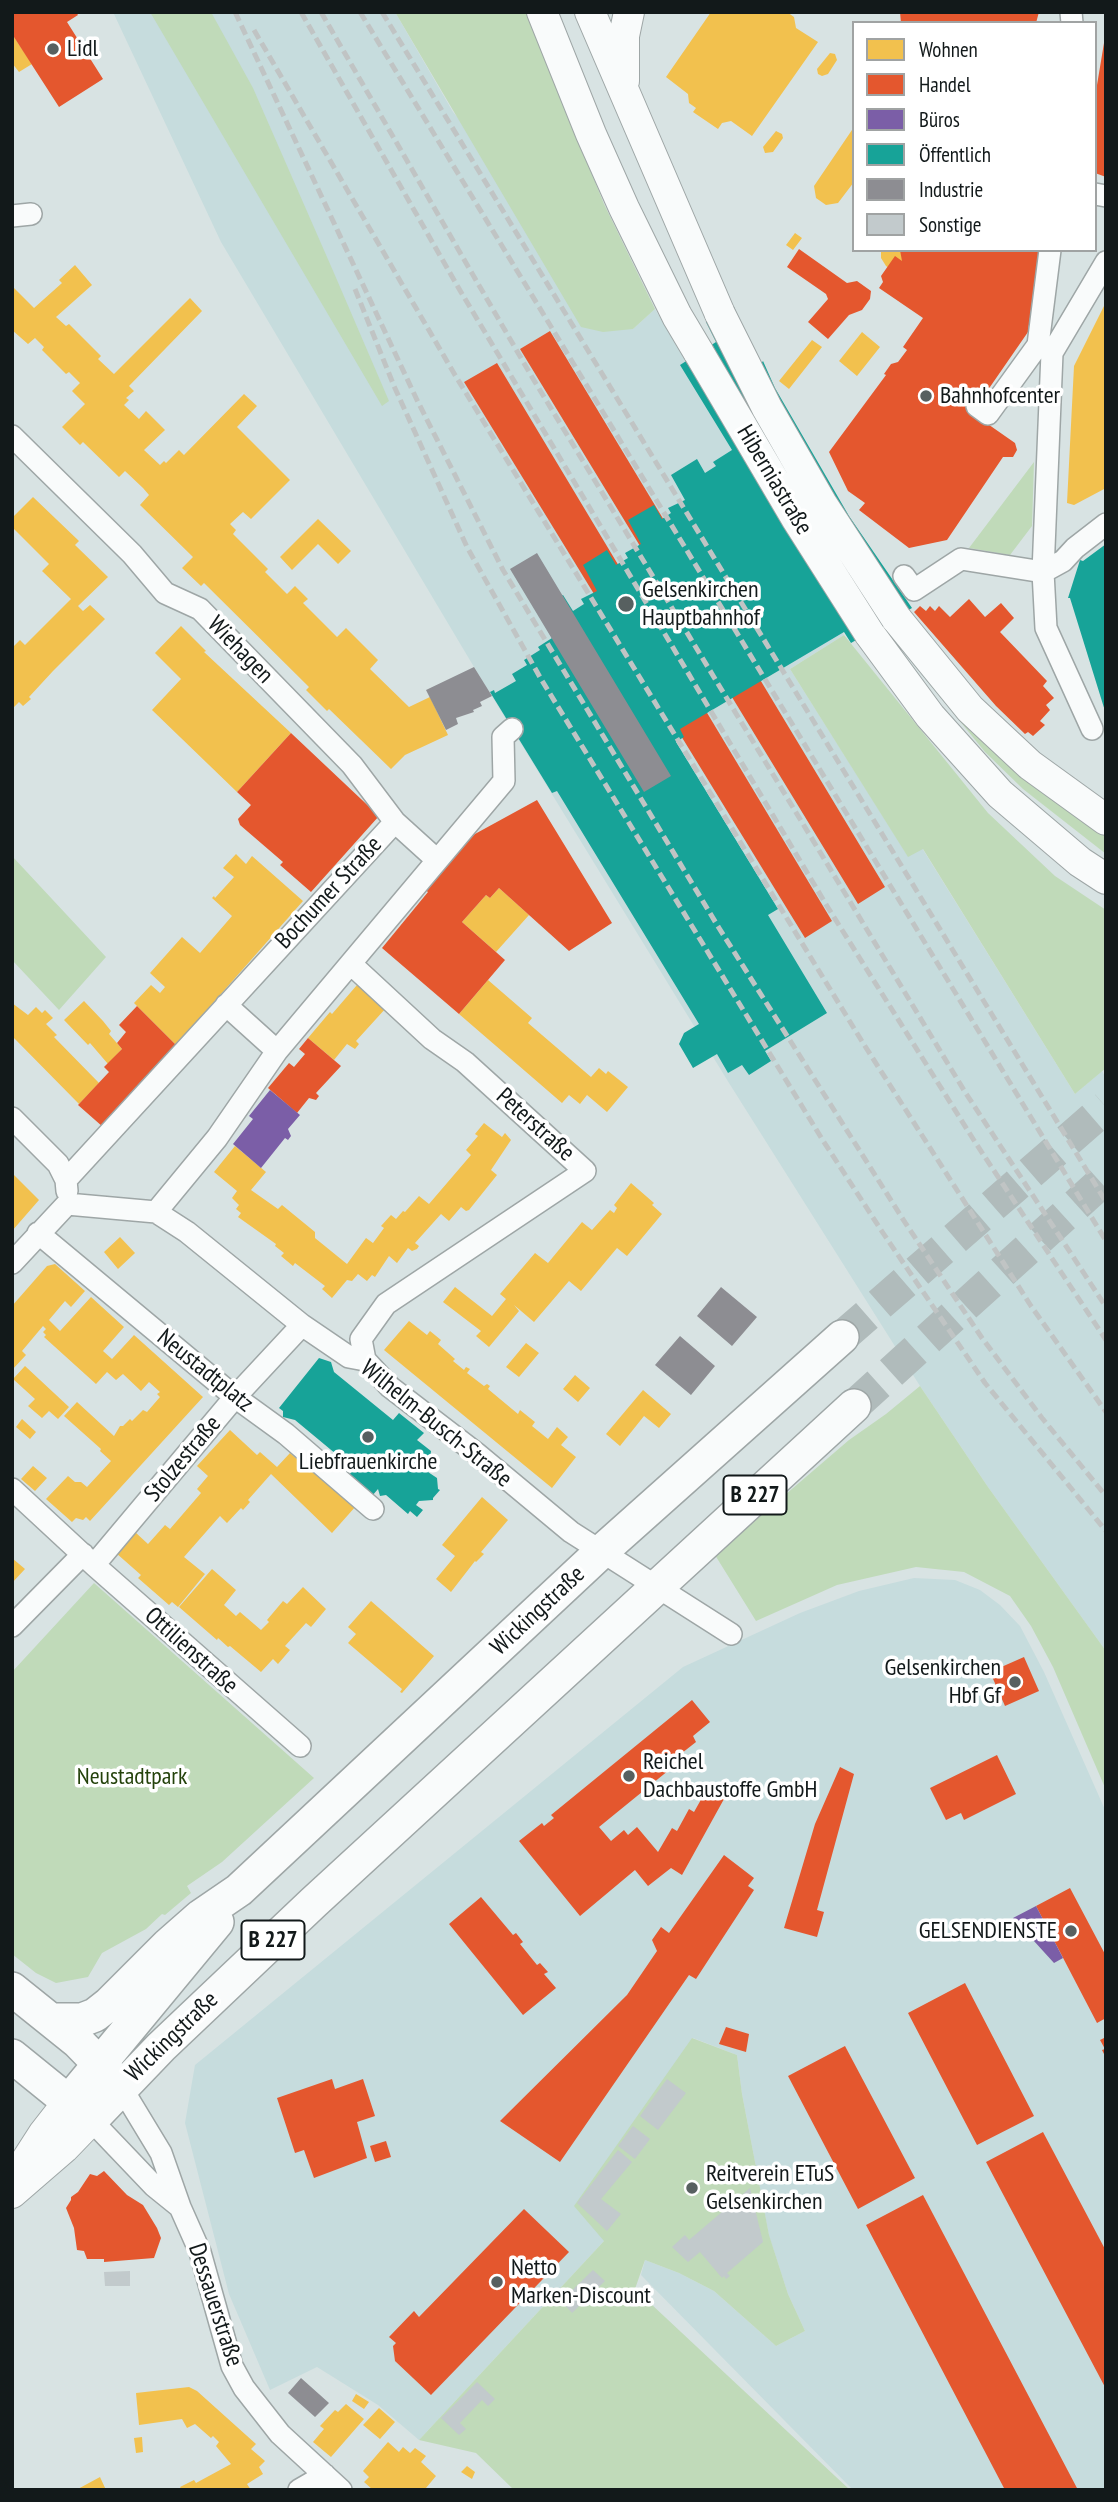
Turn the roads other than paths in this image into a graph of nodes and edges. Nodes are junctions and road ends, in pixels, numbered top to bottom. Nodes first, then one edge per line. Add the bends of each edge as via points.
1 (542, 12) edge
2 (590, 12) edge
3 (629, 12) edge
4 (624, 96) junction
5 (1050, 252) edge
6 (1106, 262) edge
7 (1045, 349) junction
8 (976, 406) dead end
9 (12, 436) edge
10 (1106, 524) edge
11 (1043, 572) junction
12 (904, 576) dead end
13 (512, 729) dead end
14 (1092, 729) dead end
15 (1106, 820) edge
16 (395, 822) junction
17 (437, 860) junction
18 (1106, 879) edge
19 (351, 964) junction
20 (226, 1006) junction
21 (276, 1051) junction
22 (12, 1118) edge
23 (66, 1180) junction
24 (67, 1204) junction
25 (156, 1212) junction
26 (38, 1233) junction
27 (12, 1263) edge
28 (302, 1325) junction
29 (842, 1337) tunnel mouth
30 (365, 1360) junction
31 (235, 1397) junction
32 (854, 1406) tunnel mouth
33 (12, 1489) edge
34 (373, 1509) dead end
35 (602, 1551) junction
36 (89, 1560) junction
37 (656, 1585) junction
38 (12, 1626) edge
39 (731, 1634) dead end
40 (300, 1746) dead end
41 (239, 1890) junction
42 (12, 1989) edge
43 (52, 2020) junction
44 (15, 2058) edge
45 (111, 2075) junction
46 (80, 2111) junction
47 (12, 2184) edge
48 (12, 2193) edge
49 (180, 2207) junction
50 (333, 2483) edge
51 (299, 2490) edge

1 - 18 main road, Hiberniastraße, bridge via 591,134 677,316 869,634 930,716 1000,794
2 - 4 main road, Hiberniastraße
3 - 4 main road via 624,36
4 - 15 main road, Hiberniastraße, bridge via 720,314 767,408 896,618 970,709 1030,765
5 - 7 street
6 - 7 street
7 - 8 street via 988,414
7 - 11 street
9 - 16 street, Wiehagen via 132,554 165,593 200,609 352,765
10 - 11 street
11 - 12 street via 961,559 914,590
11 - 14 street via 1046,628
13 - 17 street via 503,737 504,781
16 - 17 street, Bochumer Straße
16 - 20 street, Bochumer Straße
17 - 19 street
19 - 21 street
19 - 30 street, Peterstraße via 585,1171 386,1304 361,1339
20 - 21 street
20 - 23 street, Bochumer Straße
21 - 25 street via 217,1138
22 - 23 street via 58,1164
23 - 24 street
24 - 25 street, Wilhelm-Busch-Straße
24 - 26 street
25 - 28 street, Wilhelm-Busch-Straße
26 - 27 street
26 - 31 street, Neustadtplatz
28 - 30 street, Wilhelm-Busch-Straße via 349,1357
28 - 31 street, Stolzestraße
29 - 35 main road, Wickingstraße / B 227
30 - 35 street, Wilhelm-Busch-Straße via 390,1387 554,1520
31 - 34 street, Neustadtplatz
31 - 36 street, Stolzestraße
32 - 37 main road, Wickingstraße / B 227
33 - 36 street, Ottilienstraße
35 - 37 street, Wilhelm-Busch-Straße
35 - 41 main road, Wickingstraße / B 227
36 - 38 street
36 - 40 street, Ottilienstraße
37 - 39 street
37 - 45 main road, Wickingstraße / B 227 via 314,1902
41 - 43 main road, Wickingstraße / B 227 via 168,1944 95,2015
41 - 45 main road, Wickingstraße
42 - 43 main road
43 - 45 main road
44 - 46 main road
45 - 46 main road, Wickingstraße
45 - 49 street, Dessauerstraße via 162,2153
46 - 47 main road via 44,2133
46 - 48 main road via 64,2148
46 - 49 street, Dessauerstraße
49 - 50 street, Dessauerstraße via 200,2252 232,2366 244,2388 280,2434
50 - 51 street

